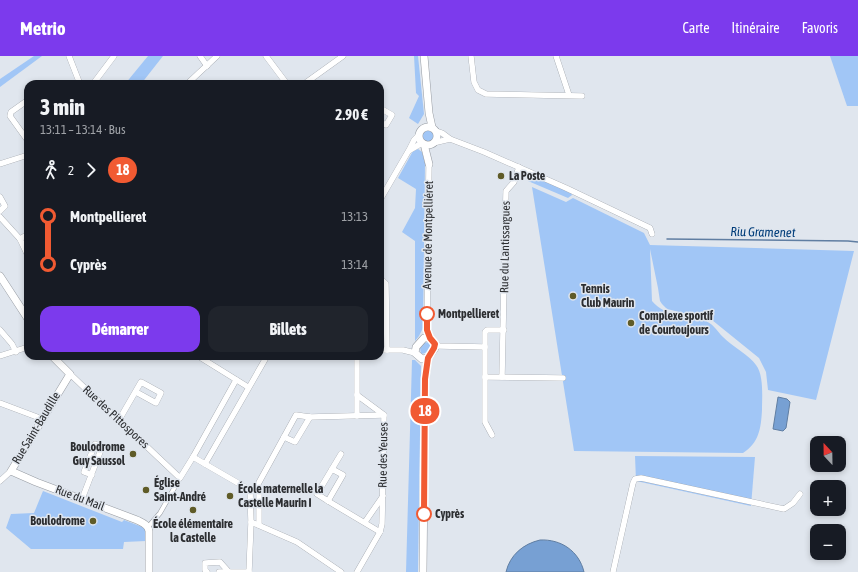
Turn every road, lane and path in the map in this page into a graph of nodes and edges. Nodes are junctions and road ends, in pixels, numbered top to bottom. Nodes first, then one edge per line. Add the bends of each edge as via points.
1 (69, 56) edge
2 (114, 56) edge
3 (200, 56) edge
4 (217, 56) edge
5 (266, 56) edge
6 (343, 56) edge
7 (424, 56) edge
8 (472, 56) edge
9 (556, 56) edge
10 (207, 66) junction
11 (78, 80) edge
12 (96, 80) edge
13 (191, 80) edge
14 (283, 80) edge
15 (310, 80) edge
16 (569, 95) junction
17 (582, 96) dead end
18 (24, 103) edge
19 (384, 110) edge
20 (384, 124) edge
21 (431, 128) junction
22 (24, 135) edge
23 (418, 135) junction
24 (450, 139) junction
25 (428, 143) junction
26 (409, 150) junction
27 (24, 156) edge
28 (0, 164) edge
29 (429, 164) joint
30 (519, 167) junction
31 (384, 193) edge
32 (0, 198) edge
33 (0, 211) edge
34 (0, 217) edge
35 (652, 234) dead end
36 (24, 236) edge
37 (20, 239) junction
38 (24, 248) edge
39 (0, 276) edge
40 (384, 282) edge
41 (24, 312) edge
42 (0, 330) edge
43 (427, 330) joint
44 (504, 330) junction
45 (427, 338) junction
46 (436, 346) junction
47 (485, 347) junction
48 (24, 349) edge
49 (387, 350) joint
50 (416, 350) junction
51 (16, 352) junction
52 (0, 356) edge
53 (425, 358) junction
54 (56, 360) edge
55 (204, 360) edge
56 (265, 360) edge
57 (357, 360) edge
58 (70, 374) junction
59 (485, 377) junction
60 (502, 377) junction
61 (563, 378) dead end
62 (236, 380) junction
63 (248, 388) junction
64 (136, 392) dead end
65 (357, 395) junction
66 (0, 403) edge
67 (384, 415) junction
68 (357, 416) junction
69 (310, 417) junction
70 (42, 420) junction
71 (119, 420) junction
72 (492, 435) dead end
73 (284, 437) junction
74 (341, 454) dead end
75 (193, 457) junction
76 (205, 464) junction
77 (332, 469) junction
78 (11, 470) junction
79 (92, 475) junction
80 (180, 478) junction
81 (0, 481) edge
82 (257, 486) junction
83 (250, 490) junction
84 (800, 494) dead end
85 (383, 496) junction
86 (82, 499) junction
87 (328, 501) junction
88 (251, 522) junction
89 (365, 522) junction
90 (258, 525) junction
91 (148, 527) junction
92 (380, 532) junction
93 (149, 572) edge
94 (207, 572) edge
95 (219, 572) edge
96 (228, 572) edge
97 (249, 572) edge
98 (341, 572) edge
99 (357, 572) edge
100 (423, 572) edge
101 (613, 572) edge

1 - 11 street
2 - 12 street
3 - 10 street
4 - 10 street
5 - 14 street
6 - 15 street
7 - 21 street
8 - 16 street via 474,82 478,90 486,94
9 - 16 street
10 - 13 street
16 - 17 street
18 - 22 street via 11,112 10,116
19 - 20 street via 392,115 386,125
21 - 23 street via 421,130
21 - 24 street
21 - 25 street via 437,136
23 - 25 street, Avenue de Montpelliéret
23 - 26 street
24 - 25 street
24 - 30 street
25 - 26 street
25 - 29 street, Avenue de Montpelliéret
26 - 31 street
27 - 28 street
29 - 43 street, Avenue de Montpelliéret
30 - 35 street via 650,228
30 - 44 street, Rue du Lantissargues via 514,182 506,190
32 - 33 street via 5,206
34 - 37 street
36 - 37 street
37 - 38 street
39 - 41 street
40 - 49 street
42 - 51 street
43 - 45 street, Avenue de Montpelliéret
44 - 47 street via 487,330
44 - 60 street, Rue du Lantissargues
45 - 46 street, Avenue de Montpelliéret
45 - 50 street
46 - 47 street
46 - 53 street
47 - 59 street
48 - 51 street
49 - 50 street
50 - 53 street
51 - 52 street
53 - 100 street
54 - 58 street, Rue des Pittospores
55 - 62 street
56 - 63 street
57 - 65 street
58 - 70 street, Rue Saint-Baudille
58 - 71 street, Rue des Pittospores
59 - 60 street
59 - 72 street via 485,422
60 - 61 street
62 - 63 street
62 - 75 street
63 - 76 street
64 - 71 street
65 - 67 street, Rue des Yeuses
65 - 68 street
66 - 70 street
67 - 68 street
67 - 85 street, Rue des Yeuses
68 - 69 street
69 - 73 street via 296,415
69 - 73 street via 296,442
70 - 78 street, Rue Saint-Baudille
71 - 80 street, Rue des Pittospores
73 - 82 street
74 - 77 street
75 - 76 street
75 - 80 street
76 - 83 street
77 - 87 street via 317,494
77 - 87 street via 344,475
78 - 81 street, Rue Saint-Baudille
78 - 86 street, Rue du Mail
79 - 79 street via 102,446 95,444 84,472
79 - 86 street
80 - 91 street via 160,513
82 - 83 street
82 - 90 street
83 - 88 street
84 - 101 street via 784,509 641,478 635,480
85 - 89 street, Rue des Yeuses
85 - 92 street, Rue des Yeuses
86 - 91 street, Rue du Mail via 137,520
87 - 89 street
88 - 90 street
88 - 97 street
89 - 92 street
90 - 98 street via 297,542
91 - 93 street
92 - 99 street, Rue des Yeuses
94 - 96 street via 205,563 220,562
95 - 96 street
96 - 97 street

